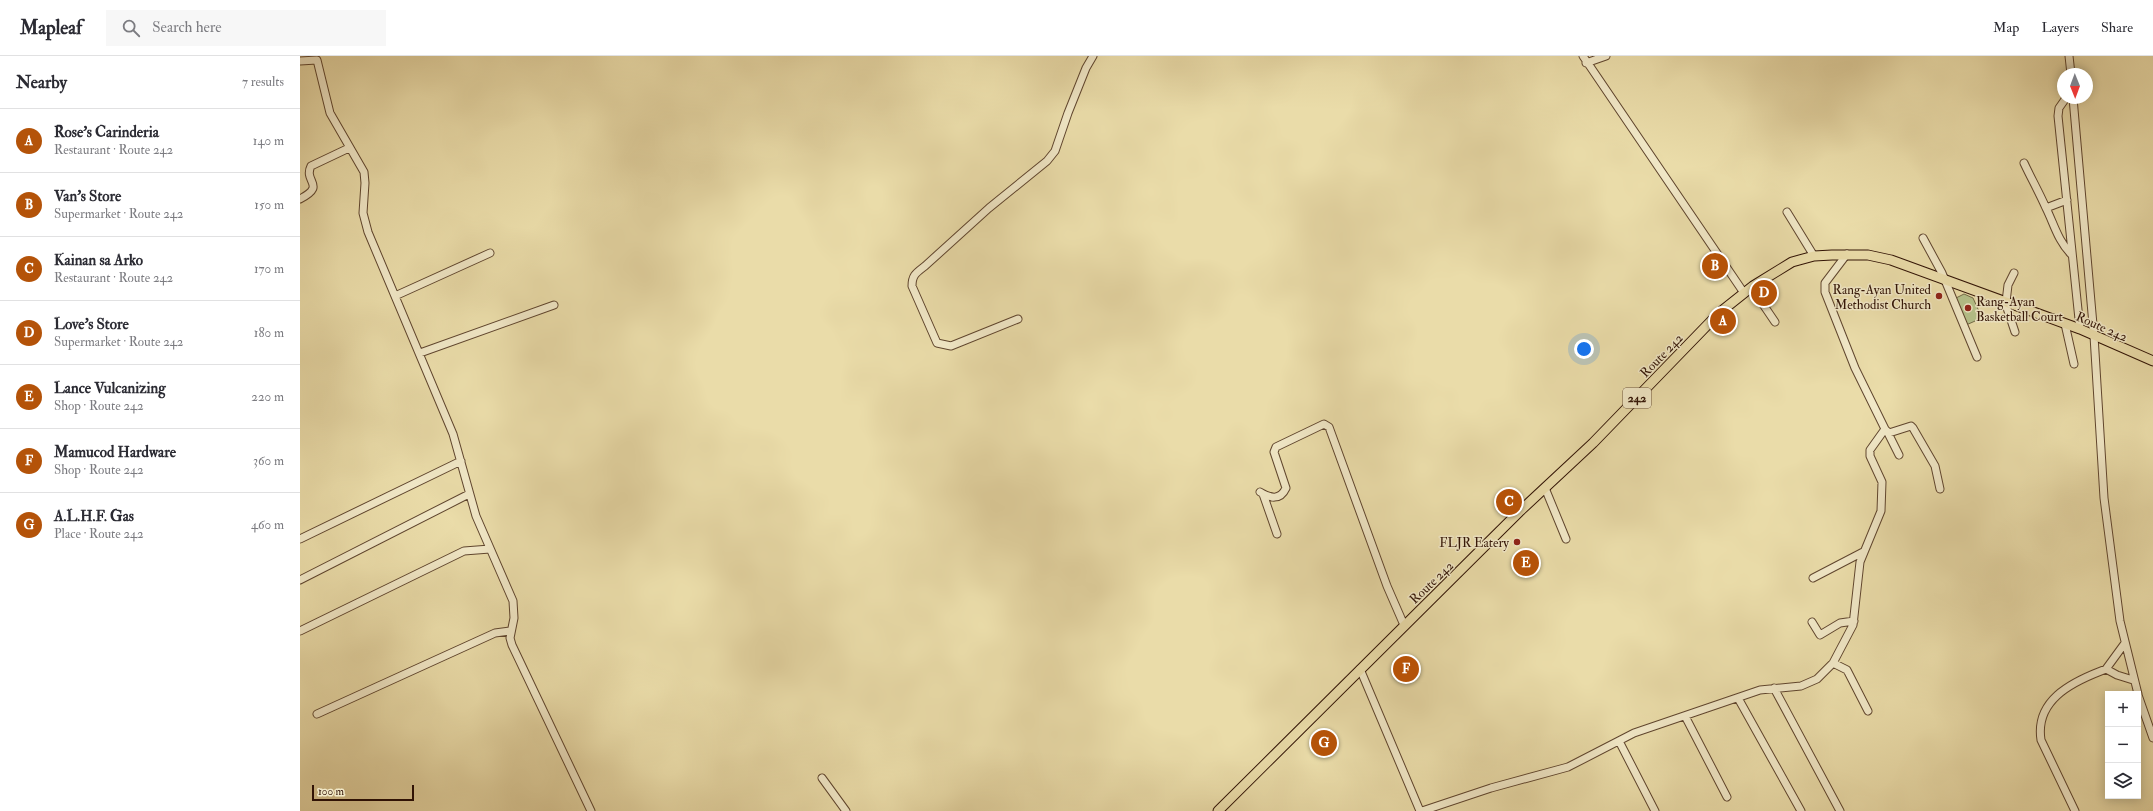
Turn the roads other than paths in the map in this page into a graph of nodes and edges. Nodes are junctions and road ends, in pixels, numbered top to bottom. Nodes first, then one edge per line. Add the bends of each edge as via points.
1 (1093, 56) edge
2 (1606, 56) edge
3 (2069, 56) edge
4 (1585, 59) edge
5 (300, 61) edge
6 (2070, 68) edge
7 (2062, 104) edge
8 (2074, 104) edge
9 (349, 148) junction
10 (2024, 163) dead end
11 (300, 199) edge
12 (2067, 200) junction
13 (2046, 208) junction
14 (1787, 212) dead end
15 (1923, 238) dead end
16 (490, 253) dead end
17 (1847, 254) junction
18 (2071, 254) junction
19 (1814, 256) junction
20 (2014, 273) dead end
21 (1945, 280) junction
22 (1748, 290) junction
23 (395, 296) junction
24 (2005, 302) junction
25 (554, 305) dead end
26 (1018, 319) dead end
27 (1775, 322) dead end
28 (2065, 324) junction
29 (2080, 329) junction
30 (2015, 332) dead end
31 (2094, 336) junction
32 (420, 353) junction
33 (1977, 357) dead end
34 (2153, 361) edge
35 (2074, 364) dead end
36 (1887, 431) junction
37 (1899, 455) dead end
38 (461, 461) junction
39 (1545, 488) junction
40 (1940, 489) dead end
41 (469, 494) junction
42 (1277, 534) dead end
43 (1566, 538) dead end
44 (300, 540) edge
45 (490, 549) junction
46 (1863, 552) junction
47 (1813, 578) dead end
48 (300, 580) edge
49 (1854, 621) junction
50 (1812, 622) dead end
51 (1404, 625) junction
52 (300, 631) edge
53 (510, 631) junction
54 (2126, 643) junction
55 (1833, 663) junction
56 (1360, 669) junction
57 (2106, 669) junction
58 (2133, 680) junction
59 (1774, 688) junction
60 (2137, 691) edge
61 (1738, 698) junction
62 (2141, 703) edge
63 (1868, 711) dead end
64 (317, 714) dead end
65 (1685, 716) junction
66 (2153, 738) edge
67 (1619, 741) junction
68 (822, 778) dead end
69 (1727, 797) dead end
70 (591, 811) edge
71 (846, 811) edge
72 (1218, 811) edge
73 (1421, 811) edge
74 (1656, 811) edge
75 (1801, 811) edge
76 (1840, 811) edge
77 (2075, 811) edge

1 - 26 street via 1068,113 1055,151 1047,161 988,208 914,274 912,279 912,286 937,343 944,346 951,346
2 - 4 street
3 - 6 street
4 - 22 street
5 - 9 street via 317,60 330,113
7 - 12 street via 2058,116
8 - 31 street
9 - 11 street via 311,166 314,188
9 - 23 street via 364,172 363,213 368,232
10 - 13 street
12 - 13 street
12 - 18 street
13 - 18 street via 2057,235
14 - 19 street
15 - 21 street
16 - 23 street
17 - 19 main road, Route 242 / 242
17 - 21 main road, Route 242 / 242 via 1891,260
17 - 36 street via 1825,283 1825,292 1855,368
18 - 29 street
19 - 22 main road, Route 242 / 242 via 1792,262
20 - 24 street via 2008,285
21 - 24 main road, Route 242 / 242
21 - 33 street
22 - 27 street
22 - 39 main road, Route 242 / 242 via 1719,313 1593,443
23 - 32 street
24 - 28 main road, Route 242 / 242
24 - 30 street
25 - 32 street
28 - 29 main road, Route 242 / 242
28 - 35 street
29 - 31 main road, Route 242 / 242
31 - 34 main road, Route 242 / 242
31 - 54 street via 2104,498 2115,593
32 - 38 street via 453,434
36 - 37 street
36 - 40 street via 1911,426 1913,428 1935,466
36 - 46 street via 1870,450 1870,456 1882,482 1881,511
38 - 41 street
38 - 44 street
39 - 43 street
39 - 51 main road, Route 242 / 242
41 - 45 street
41 - 48 street
42 - 51 street via 1261,493 1277,497 1286,488 1274,452 1276,447 1324,424 1329,427 1387,586
45 - 52 street via 464,550
45 - 53 street via 512,601 514,618
46 - 47 street
46 - 49 street
49 - 50 street via 1840,624 1820,635
49 - 55 street
51 - 56 main road, Route 242 / 242
53 - 64 street via 495,633
53 - 70 street via 512,645
54 - 57 street
54 - 58 street
55 - 59 street via 1811,683 1789,688
55 - 63 street via 1847,670
56 - 72 main road, Route 242 / 242
56 - 73 street
57 - 58 street
57 - 77 street via 2073,682 2061,690 2048,706 2040,727 2041,740
58 - 60 street
59 - 61 street
59 - 76 street
61 - 65 street
61 - 75 street
62 - 66 street
65 - 67 street
65 - 69 street
67 - 73 street via 1568,767
67 - 74 street
68 - 71 street

